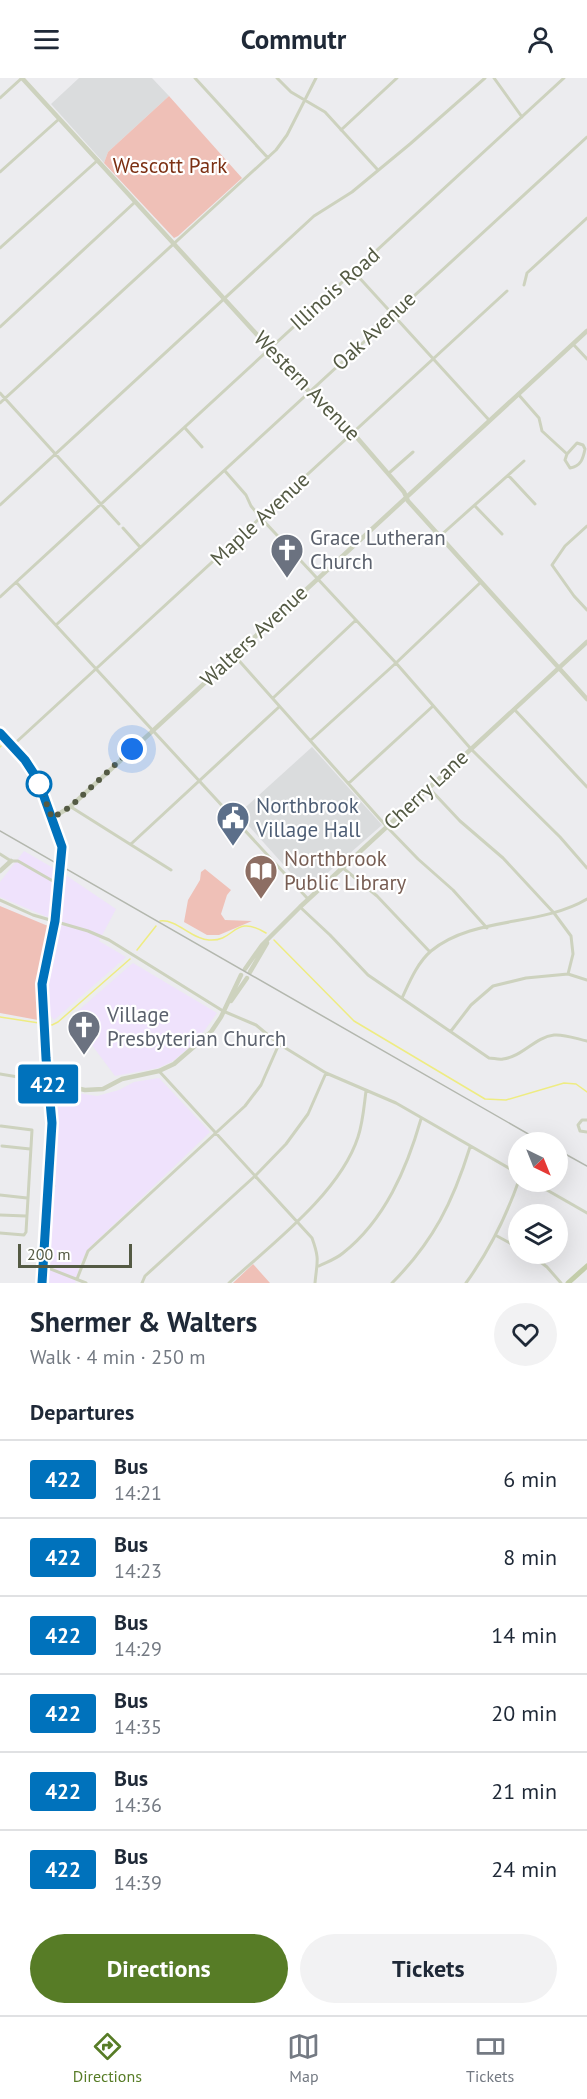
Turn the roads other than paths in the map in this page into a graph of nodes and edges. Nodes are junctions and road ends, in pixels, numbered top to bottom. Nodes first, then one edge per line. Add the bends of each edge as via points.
1 (22, 78) edge
2 (195, 78) edge
3 (277, 78) edge
4 (316, 78) edge
5 (397, 78) edge
6 (485, 78) edge
7 (494, 78) edge
8 (564, 78) edge
9 (0, 98) edge
10 (304, 99) junction
11 (522, 117) junction
12 (60, 118) junction
13 (341, 130) junction
14 (587, 137) edge
15 (268, 158) junction
16 (98, 160) junction
17 (377, 170) junction
18 (0, 172) edge
19 (134, 203) junction
20 (587, 218) edge
21 (174, 244) junction
22 (0, 249) edge
23 (354, 272) junction
24 (524, 285) dead end
25 (507, 291) dead end
26 (224, 298) junction
27 (393, 314) junction
28 (0, 327) edge
29 (587, 331) edge
30 (573, 344) junction
31 (269, 348) junction
32 (434, 359) junction
33 (587, 359) edge
34 (308, 392) junction
35 (0, 393) edge
36 (518, 394) junction
37 (5, 399) junction
38 (0, 403) edge
39 (489, 420) junction
40 (184, 428) junction
41 (353, 433) junction
42 (202, 447) dead end
43 (413, 452) dead end
44 (55, 454) junction
45 (567, 454) junction
46 (524, 461) dead end
47 (224, 470) junction
48 (389, 474) junction
49 (508, 475) junction
50 (406, 496) junction
51 (101, 504) junction
52 (535, 504) dead end
53 (0, 505) edge
54 (475, 506) junction
55 (261, 518) junction
56 (119, 524) dead end
57 (587, 526) edge
58 (123, 528) dead end
59 (502, 534) dead end
60 (440, 536) junction
61 (140, 547) junction
62 (317, 579) junction
63 (16, 582) junction
64 (481, 582) junction
65 (0, 597) edge
66 (587, 610) edge
67 (356, 620) junction
68 (56, 625) junction
69 (587, 642) edge
70 (234, 655) junction
71 (396, 663) junction
72 (559, 668) junction
73 (96, 669) junction
74 (273, 698) junction
75 (587, 699) edge
76 (433, 706) junction
77 (279, 707) junction
78 (514, 709) junction
79 (151, 731) junction
80 (0, 733) edge
81 (311, 740) junction
82 (12, 746) junction
83 (471, 749) junction
84 (199, 782) junction
85 (349, 783) junction
86 (587, 787) edge
87 (429, 788) junction
88 (70, 807) junction
89 (52, 818) junction
90 (387, 827) junction
91 (131, 844) junction
92 (0, 854) edge
93 (10, 861) junction
94 (342, 867) junction
95 (587, 868) edge
96 (171, 870) dead end
97 (0, 871) edge
98 (58, 884) junction
99 (308, 899) junction
100 (587, 899) edge
101 (0, 900) edge
102 (300, 907) junction
103 (554, 913) junction
104 (55, 921) junction
105 (487, 928) junction
106 (268, 940) junction
107 (430, 952) junction
108 (244, 969) dead end
109 (250, 972) dead end
110 (568, 974) junction
111 (244, 977) dead end
112 (587, 980) edge
113 (402, 998) junction
114 (224, 1011) junction
115 (451, 1031) junction
116 (587, 1041) edge
117 (279, 1044) junction
118 (159, 1071) junction
119 (326, 1073) junction
120 (0, 1074) edge
121 (48, 1082) junction
122 (69, 1086) junction
123 (366, 1091) junction
124 (421, 1119) junction
125 (587, 1119) edge
126 (52, 1123) junction
127 (1, 1126) edge
128 (587, 1132) edge
129 (217, 1133) junction
130 (2, 1146) dead end
131 (470, 1147) junction
132 (30, 1149) junction
133 (508, 1168) edge
134 (255, 1176) junction
135 (515, 1192) edge
136 (550, 1192) edge
137 (0, 1195) edge
138 (27, 1198) junction
139 (587, 1213) edge
140 (0, 1215) edge
141 (26, 1216) junction
142 (297, 1220) junction
143 (0, 1233) edge
144 (496, 1236) junction
145 (508, 1242) edge
146 (544, 1264) edge
147 (43, 1266) junction
148 (319, 1266) junction
149 (587, 1266) edge
150 (77, 1280) junction
151 (42, 1283) edge
152 (86, 1283) edge
153 (142, 1283) edge
154 (229, 1283) edge
155 (315, 1283) edge
156 (392, 1283) edge
157 (466, 1283) edge
158 (561, 1283) edge
159 (568, 1283) edge

1 - 9 street
1 - 12 street, Western Avenue
2 - 15 street
3 - 10 street
4 - 10 street
5 - 13 street
6 - 17 street
7 - 11 street
8 - 11 street, Illinois Road
10 - 13 street via 325,112
10 - 15 street via 283,142
11 - 23 street, Illinois Road
12 - 16 street, Western Avenue
12 - 18 street
13 - 17 street
14 - 27 street, Oak Avenue
15 - 21 street
16 - 19 street, Western Avenue
16 - 22 street
17 - 26 street via 315,216
19 - 21 street, Western Avenue
19 - 28 street
20 - 24 street via 527,273
21 - 26 street, Western Avenue
21 - 37 street
23 - 27 street
23 - 31 street, Illinois Road
25 - 32 street, Maple Avenue
26 - 31 street, Western Avenue
26 - 44 street
27 - 32 street
27 - 34 street, Oak Avenue
29 - 30 street, Walters Avenue
30 - 33 street
30 - 36 street, Walters Avenue
31 - 34 street, Western Avenue
31 - 40 street, Illinois Road
32 - 39 street
32 - 41 street, Maple Avenue
34 - 41 street, Western Avenue
34 - 47 street, Oak Avenue
35 - 37 street
36 - 39 street, Walters Avenue
36 - 45 street via 539,418 542,431
37 - 38 street
37 - 44 street
39 - 50 street, Walters Avenue
40 - 42 street
40 - 51 street, Illinois Road
41 - 48 street, Western Avenue
41 - 55 street, Maple Avenue
43 - 48 street
44 - 51 street
44 - 53 street
45 - 45 street via 577,443 585,449 582,460 574,467 567,465
46 - 49 street
47 - 55 street
47 - 61 street, Oak Avenue
48 - 50 street, Western Avenue
49 - 52 street
49 - 54 street
50 - 60 street, Western Avenue
50 - 62 street, Walters Avenue
51 - 56 street
51 - 63 street, Illinois Road
54 - 59 street
54 - 60 street
55 - 62 street
55 - 73 street, Maple Avenue
57 - 66 street via 552,565
58 - 61 street
60 - 64 street, Western Avenue
61 - 68 street, Oak Avenue
62 - 67 street
62 - 70 street, Walters Avenue
63 - 65 street, Illinois Road
63 - 68 street
64 - 71 street
64 - 72 street, Western Avenue
67 - 71 street
67 - 74 street
68 - 73 street
69 - 72 street, Cherry Lane
70 - 74 street
70 - 79 street, Walters Avenue
71 - 76 street
71 - 81 street
72 - 75 street, Western Avenue
72 - 78 street, Cherry Lane
73 - 79 street
73 - 82 street, Maple Avenue
74 - 77 street
76 - 83 street
76 - 85 street
77 - 81 street
77 - 84 street
78 - 83 street, Cherry Lane
78 - 86 street
79 - 84 street
79 - 88 street, Walters Avenue
80 - 82 main road
81 - 85 street
82 - 89 main road via 38,780
83 - 87 street, Cherry Lane
83 - 95 street
84 - 91 street
84 - 99 street
85 - 90 street
87 - 90 street, Cherry Lane
87 - 103 street
88 - 89 street, Walters Avenue
88 - 91 street
89 - 98 main road via 62,847
90 - 94 street, Cherry Lane
90 - 105 street
91 - 96 street
92 - 93 street
93 - 97 street
93 - 98 street via 18,861
94 - 99 street, Cherry Lane
94 - 107 street
98 - 104 main road
99 - 102 street, Cherry Lane
100 - 103 street
101 - 104 street
102 - 106 street, Cherry Lane
102 - 113 street via 368,975
103 - 105 street
103 - 110 street via 571,936 573,954
104 - 114 street via 88,931 129,951
104 - 121 main road via 42,984
105 - 107 street via 456,936
106 - 108 street, Cherry Lane
106 - 109 street, Cherry Lane
107 - 113 street
110 - 112 street
110 - 115 street via 493,986 481,994
111 - 114 street
113 - 115 street
114 - 117 street via 256,1026
114 - 118 street via 196,1047 174,1065
115 - 116 street via 489,1058 517,1054 552,1035
117 - 119 street
117 - 129 street via 261,1085
118 - 122 street via 122,1079 103,1089
118 - 129 street
119 - 123 street
119 - 134 street via 298,1130
120 - 121 street
121 - 122 street
121 - 126 main road
122 - 126 main road via 52,1092
123 - 124 street
123 - 142 street via 358,1137 348,1160 335,1181
124 - 131 street
124 - 148 street via 411,1154 391,1196 371,1225 342,1255
125 - 128 street via 578,1125 580,1131
126 - 147 main road via 53,1186
127 - 132 street via 32,1130
129 - 134 street
129 - 150 street via 88,1251
130 - 132 street
131 - 133 street
131 - 156 street via 458,1184 431,1238
132 - 138 street
134 - 142 street
134 - 153 street via 145,1276
135 - 144 street
136 - 139 street
137 - 138 street
138 - 141 street
140 - 141 street
141 - 143 street via 24,1235
142 - 148 street via 312,1238
142 - 154 street
144 - 145 street
144 - 157 street
146 - 158 street
147 - 150 street
147 - 151 main road
148 - 155 street
149 - 159 main road
150 - 152 street

